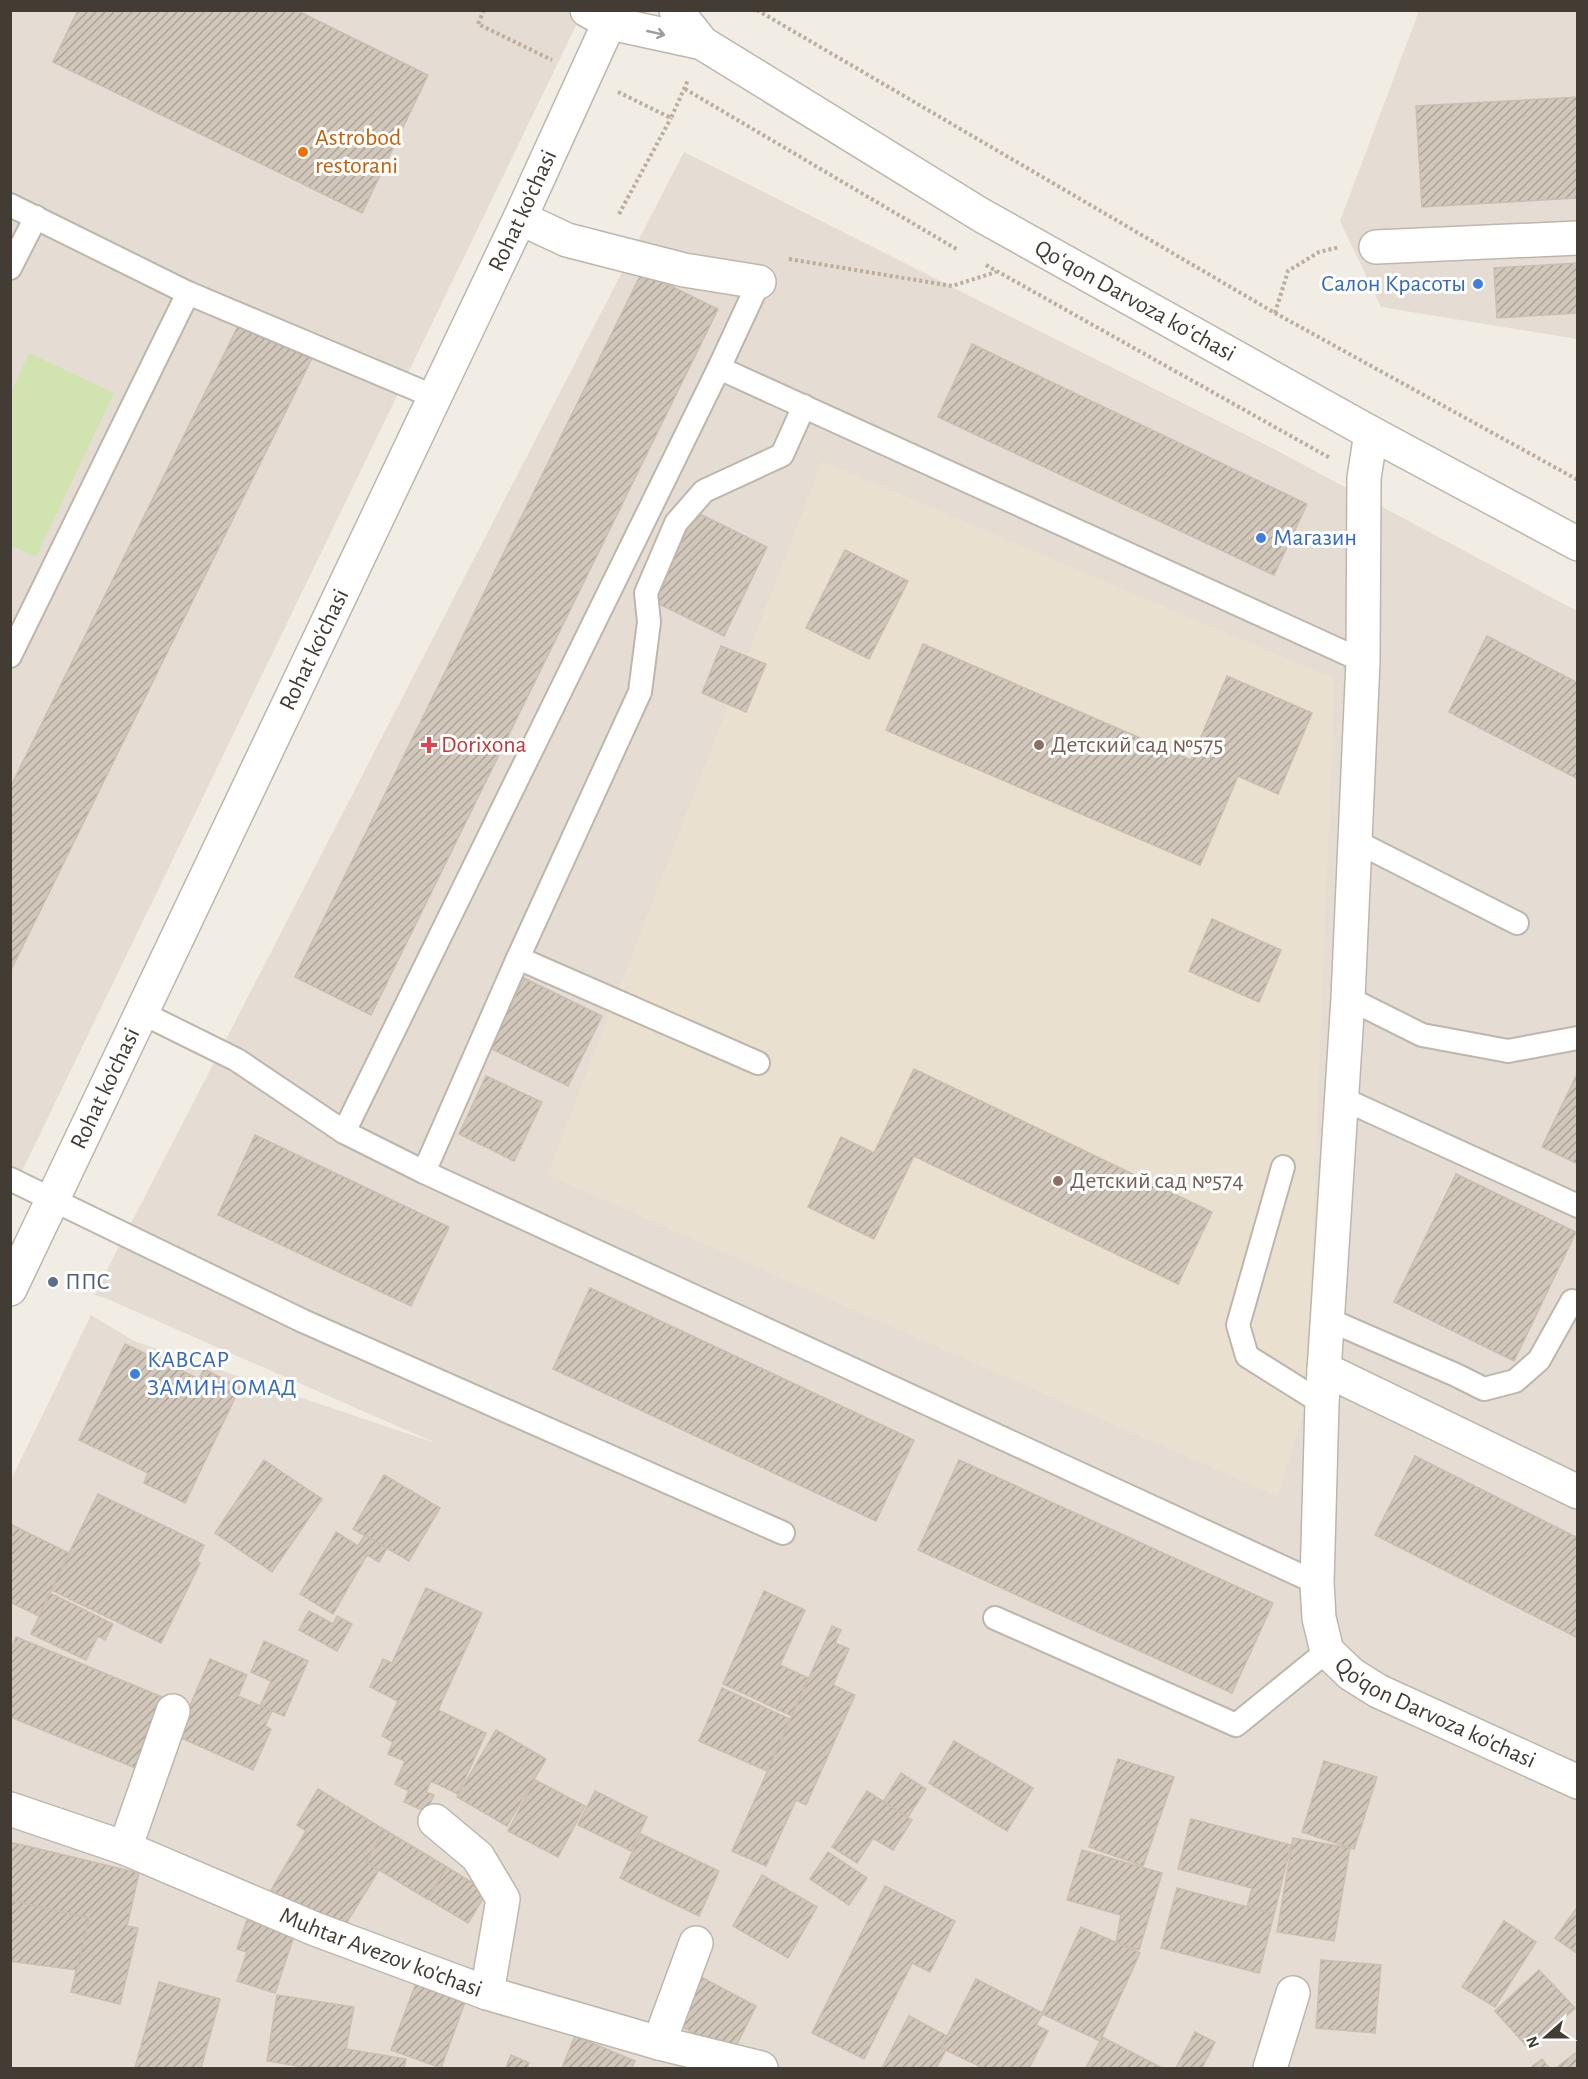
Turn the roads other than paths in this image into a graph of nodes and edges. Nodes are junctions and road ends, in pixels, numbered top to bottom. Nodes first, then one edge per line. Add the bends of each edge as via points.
1 (676, 10) edge
2 (604, 15) edge
3 (702, 43) junction
4 (10, 205) edge
5 (36, 217) junction
6 (520, 218) junction
7 (1578, 238) edge
8 (1376, 247) road end
9 (10, 268) edge
10 (759, 282) joint
11 (188, 293) junction
12 (719, 368) junction
13 (435, 397) junction
14 (804, 406) junction
15 (1371, 433) junction
16 (1578, 544) edge
17 (10, 656) edge
18 (1364, 661) junction
19 (1355, 841) junction
20 (1517, 923) dead end
21 (518, 958) junction
22 (1348, 998) junction
23 (142, 1013) junction
24 (1578, 1038) edge
25 (758, 1063) dead end
26 (1341, 1098) junction
27 (344, 1132) junction
28 (1283, 1167) dead end
29 (424, 1172) junction
30 (10, 1179) edge
31 (52, 1201) junction
32 (1578, 1206) edge
33 (10, 1289) edge
34 (1572, 1301) dead end
35 (1327, 1319) junction
36 (1324, 1369) junction
37 (1322, 1403) junction
38 (1578, 1492) edge
39 (783, 1533) dead end
40 (1317, 1583) junction
41 (995, 1618) dead end
42 (1328, 1651) junction
43 (173, 1711) dead end
44 (1578, 1782) edge
45 (10, 1809) edge
46 (435, 1821) dead end
47 (125, 1848) junction
48 (696, 1943) dead end
49 (487, 1993) junction
50 (1293, 1993) dead end
51 (658, 2043) junction
52 (761, 2068) edge
53 (1270, 2068) edge

1 - 3 street, Qoʻqon Darvoza koʻchasi
2 -> 3 street, Qoʻqon Darvoza koʻchasi
2 - 6 street, Rohat ko'chasi
3 - 15 street, Qoʻqon Darvoza koʻchasi via 981,215
4 - 5 lane
5 - 9 lane
5 - 11 lane
6 - 10 street via 567,240 684,270
6 - 13 street, Rohat ko'chasi
7 - 8 street
10 - 12 lane
11 - 13 lane
11 - 17 lane
12 - 14 lane
12 - 27 lane
13 - 23 street, Rohat ko'chasi
14 - 18 lane
14 - 21 lane via 782,455 704,491 676,523 646,593 649,622 640,692
15 - 16 street, Qoʻqon Darvoza koʻchasi
15 - 18 street, Qo'qon Darvoza ko'chasi via 1364,478
18 - 19 street, Qo'qon Darvoza ko'chasi
19 - 20 lane
19 - 22 street, Qo'qon Darvoza ko'chasi
21 - 25 lane
21 - 29 lane
22 - 24 lane via 1422,1035 1508,1051
22 - 26 street, Qo'qon Darvoza ko'chasi
23 - 27 lane via 237,1060
23 - 31 street, Rohat ko'chasi
26 - 32 lane
26 - 35 street, Qo'qon Darvoza ko'chasi
27 - 29 lane
28 - 37 lane via 1238,1325 1247,1356
29 - 40 lane
30 - 31 lane
31 - 33 street, Rohat ko'chasi
31 - 39 lane via 303,1320
34 - 35 lane via 1539,1360 1515,1380 1484,1389
35 - 36 street, Qo'qon Darvoza ko'chasi
36 - 37 street, Qo'qon Darvoza ko'chasi
36 - 38 street
37 - 40 street, Qo'qon Darvoza ko'chasi
40 - 42 street, Qo'qon Darvoza ko'chasi via 1319,1618
41 - 42 lane via 1236,1725
42 - 44 street, Qo'qon Darvoza ko'chasi via 1351,1674 1378,1691
43 - 47 street
45 - 47 street, Muhtar Avezov ko'chasi
46 - 49 street via 478,1857 503,1899
47 - 49 street, Muhtar Avezov ko'chasi via 315,1929
48 - 51 street
49 - 51 street, Muhtar Avezov ko'chasi
50 - 53 street
51 - 52 street, Muhtar Avezov ko'chasi

